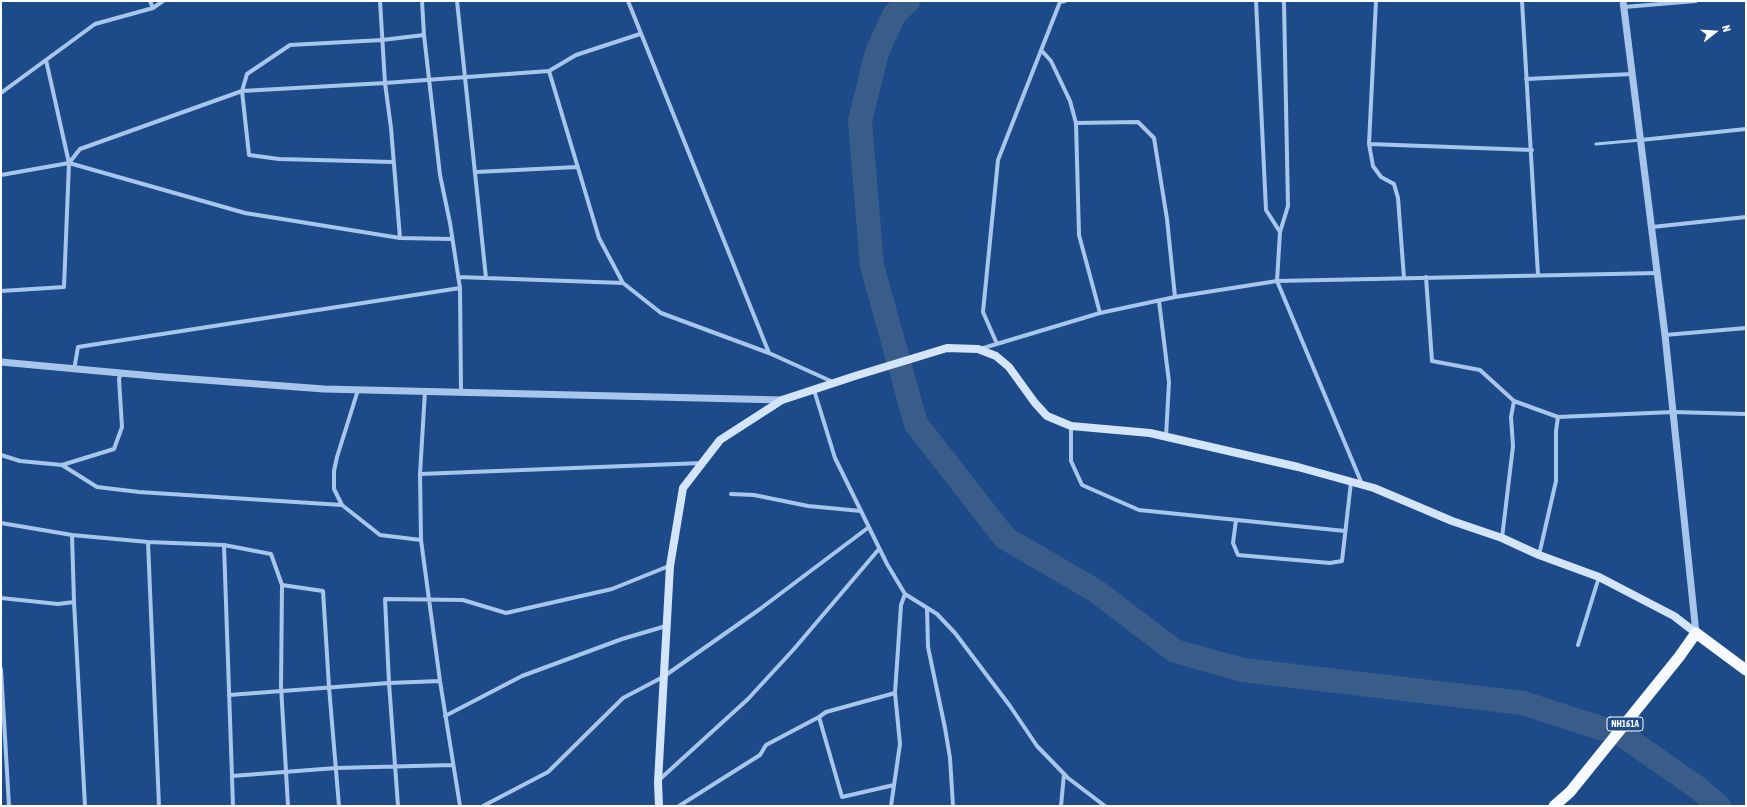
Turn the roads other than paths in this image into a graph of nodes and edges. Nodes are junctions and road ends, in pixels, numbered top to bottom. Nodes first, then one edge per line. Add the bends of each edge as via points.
1 (150, 1) edge
2 (163, 1) edge
3 (380, 1) edge
4 (422, 1) edge
5 (458, 1) edge
6 (628, 1) edge
7 (1065, 1) edge
8 (1256, 1) edge
9 (1283, 1) edge
10 (1376, 1) edge
11 (1522, 1) edge
12 (1696, 1) edge
13 (1624, 4) edge
14 (153, 8) junction
15 (640, 34) junction
16 (424, 36) junction
17 (382, 40) junction
18 (1042, 51) junction
19 (46, 60) junction
20 (548, 71) junction
21 (1632, 74) junction
22 (465, 78) junction
23 (428, 79) junction
24 (1526, 79) junction
25 (385, 83) junction
26 (242, 91) junction
27 (1, 93) edge
28 (1076, 122) junction
29 (1746, 129) edge
30 (1641, 140) junction
31 (1369, 144) junction
32 (1596, 144) dead end
33 (1532, 150) junction
34 (393, 162) junction
35 (69, 164) junction
36 (577, 167) junction
37 (476, 172) junction
38 (1, 175) edge
39 (1746, 216) edge
40 (1652, 227) junction
41 (1280, 232) junction
42 (400, 238) junction
43 (452, 239) junction
44 (1658, 273) junction
45 (1538, 275) junction
46 (458, 277) junction
47 (1426, 277) junction
48 (486, 278) junction
49 (1404, 278) junction
50 (1277, 281) junction
51 (623, 283) junction
52 (460, 288) junction
53 (1, 292) edge
54 (1175, 297) junction
55 (1159, 301) junction
56 (1100, 313) junction
57 (1746, 328) edge
58 (1665, 335) junction
59 (997, 344) junction
60 (978, 349) junction
61 (770, 353) junction
62 (1, 362) edge
63 (74, 370) junction
64 (122, 374) junction
65 (835, 383) junction
66 (358, 390) junction
67 (814, 390) junction
68 (425, 391) junction
69 (461, 392) junction
70 (782, 400) junction
71 (1514, 401) junction
72 (1673, 412) junction
73 (1746, 414) edge
74 (1558, 418) junction
75 (1072, 426) junction
76 (1166, 437) junction
77 (1, 455) edge
78 (703, 463) junction
79 (62, 465) junction
80 (420, 474) junction
81 (1351, 482) junction
82 (1362, 485) junction
83 (731, 494) dead end
84 (342, 505) junction
85 (861, 510) junction
86 (1236, 520) junction
87 (1, 523) edge
88 (868, 527) junction
89 (1345, 531) junction
90 (72, 535) junction
91 (1502, 538) junction
92 (421, 540) junction
93 (148, 542) junction
94 (224, 545) junction
95 (880, 549) junction
96 (1539, 555) junction
97 (670, 566) junction
98 (1599, 577) junction
99 (282, 585) junction
100 (905, 594) junction
101 (1, 598) edge
102 (430, 599) junction
103 (74, 602) junction
104 (927, 608) junction
105 (666, 626) junction
106 (1696, 633) junction
107 (1578, 645) dead end
108 (1, 669) edge
109 (1746, 670) edge
110 (664, 677) junction
111 (440, 681) junction
112 (389, 684) junction
113 (328, 687) junction
114 (282, 692) junction
115 (895, 693) junction
116 (229, 695) junction
117 (445, 716) junction
118 (819, 717) junction
119 (453, 765) junction
120 (394, 766) junction
121 (336, 768) junction
122 (286, 772) junction
123 (1064, 774) junction
124 (232, 776) junction
125 (658, 782) junction
126 (894, 785) junction
127 (9, 806) edge
128 (85, 806) edge
129 (159, 806) edge
130 (232, 806) edge
131 (288, 806) edge
132 (339, 806) edge
133 (398, 806) edge
134 (460, 806) edge
135 (483, 806) edge
136 (659, 806) edge
137 (679, 806) edge
138 (891, 806) edge
139 (953, 806) edge
140 (1061, 806) edge
141 (1104, 806) edge
142 (1554, 806) edge

1 - 14 street
2 - 14 street
3 - 17 street
4 - 16 street
5 - 22 street
6 - 15 street
7 - 18 street via 1060,2
8 - 41 street via 1266,210
9 - 41 street via 1288,206
10 - 31 street
11 - 24 street
12 - 13 street
13 - 21 street
14 - 19 street via 96,24
15 - 20 street via 576,55
15 - 61 street
16 - 17 street
16 - 23 street
17 - 25 street
17 - 26 street via 290,45 247,74
18 - 28 street via 1051,61 1070,101
18 - 59 street via 998,160 983,312
19 - 27 street
19 - 35 street
20 - 22 street
20 - 36 street
21 - 24 street
21 - 30 street
22 - 23 street
22 - 37 street
23 - 25 street
23 - 43 street via 440,175
24 - 33 street
25 - 26 street
25 - 34 street
26 - 34 street via 249,155 279,159
26 - 35 street via 80,149
28 - 54 street via 1138,122 1154,138 1167,218
28 - 56 street via 1079,235
29 - 30 street
30 - 32 lane
30 - 40 street
31 - 33 street
31 - 49 street via 1373,166 1380,177 1394,184 1398,198
33 - 45 street
34 - 42 street
35 - 38 street
35 - 42 street via 244,214
35 - 53 street via 64,287
36 - 37 street
36 - 51 street via 599,238
37 - 48 street
39 - 40 street
40 - 44 street
41 - 50 street
42 - 43 street
43 - 46 street
44 - 45 street
44 - 58 street
45 - 47 street
46 - 48 street
46 - 52 street
47 - 49 street
47 - 71 street via 1432,361 1480,370
48 - 51 street
49 - 50 street
50 - 54 street
50 - 82 street
51 - 61 street via 661,313
52 - 63 street via 78,347
52 - 69 street
54 - 55 street
55 - 56 street
55 - 76 street via 1169,382
56 - 59 street
57 - 58 street
58 - 72 street
59 - 60 street
60 - 65 main road via 938,350
60 - 75 main road via 996,356 1009,367 1047,416
61 - 65 street
62 - 63 street
63 - 64 street
64 - 66 street
64 - 79 street via 119,379 122,427 114,449
65 - 67 main road
66 - 68 street
66 - 84 street via 334,471 334,489
67 - 70 main road
67 - 85 street via 835,458
68 - 69 street
68 - 80 street
69 - 70 street
70 - 78 main road via 720,440
71 - 74 street
71 - 91 street via 1511,417 1513,446
72 - 73 street
72 - 74 street
72 - 106 street
74 - 96 street via 1556,481
75 - 76 main road via 1150,433
75 - 86 street via 1070,461 1082,486 1139,510
76 - 81 main road via 1298,467
77 - 79 street via 20,461
78 - 80 street
78 - 97 main road via 684,488
79 - 84 street via 97,487
80 - 92 street
81 - 82 main road
81 - 89 street
82 - 91 main road
83 - 85 street via 754,495 808,506
84 - 92 street via 380,535
85 - 88 street
86 - 89 street
86 - 89 street via 1233,543 1238,555 1330,563 1342,561
87 - 90 street
88 - 95 street
88 - 110 street via 760,609
90 - 93 street
90 - 103 street
91 - 96 main road
92 - 102 street
93 - 94 street
93 - 129 street
94 - 99 street via 271,554
94 - 116 street
95 - 100 street
95 - 125 street via 748,699
96 - 98 main road
97 - 102 street via 612,589 506,613 463,600
97 - 105 main road
98 - 106 main road via 1674,616
98 - 107 street
99 - 113 street via 323,592
99 - 114 street
100 - 104 street
100 - 115 street via 901,605
101 - 103 street via 58,604
102 - 111 street
102 - 112 street via 384,599
103 - 128 street
104 - 123 street via 956,633 1037,746
104 - 139 street via 928,647 950,758
105 - 110 main road
105 - 117 street via 622,639 522,676
106 - 109 highway
106 - 142 highway, NH161A via 1570,792
108 - 127 street
110 - 125 main road
110 - 135 street via 623,698 548,772
111 - 112 street
111 - 117 street
112 - 113 street
112 - 120 street
113 - 114 street
113 - 121 street
114 - 116 street
114 - 122 street
115 - 118 street via 826,712
115 - 126 street via 900,744
116 - 124 street
117 - 119 street
118 - 126 street via 842,797
118 - 137 street via 766,745 760,755
119 - 120 street
119 - 134 street
120 - 121 street
120 - 133 street
121 - 122 street
121 - 132 street
122 - 124 street
122 - 131 street
123 - 140 street
123 - 141 street
124 - 130 street
125 - 136 main road
126 - 138 street

